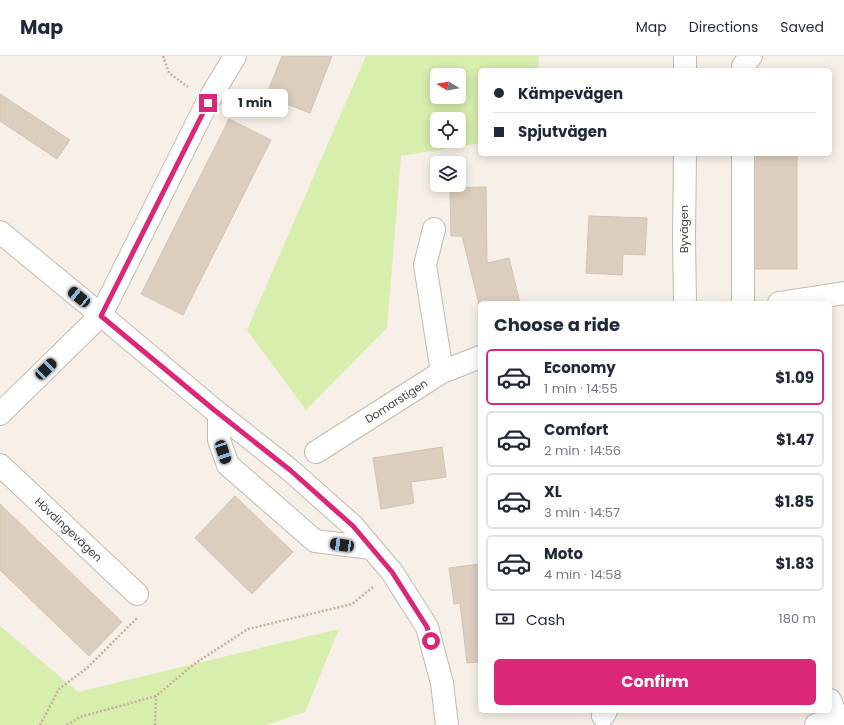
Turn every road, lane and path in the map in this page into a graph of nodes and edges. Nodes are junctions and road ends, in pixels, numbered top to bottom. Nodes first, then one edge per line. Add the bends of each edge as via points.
1 (163, 56) edge
2 (235, 56) edge
3 (685, 56) edge
4 (750, 56) edge
5 (685, 68) edge
6 (744, 68) edge
7 (208, 103) junction
8 (685, 156) edge
9 (743, 156) edge
10 (434, 229) dead end
11 (0, 232) edge
12 (844, 293) edge
13 (685, 301) edge
14 (743, 301) edge
15 (792, 301) edge
16 (101, 316) junction
17 (478, 358) edge
18 (442, 372) junction
19 (0, 414) edge
20 (219, 414) junction
21 (316, 452) dead end
22 (0, 465) edge
23 (371, 548) junction
24 (392, 572) junction
25 (137, 594) joint
26 (156, 696) junction
27 (835, 714) edge
28 (40, 725) edge
29 (67, 725) edge
30 (155, 725) edge
31 (447, 725) edge
32 (816, 725) edge

1 - 7 path via 170,73
2 - 7 street
3 - 5 street
4 - 6 street
7 - 16 street
8 - 13 street, Byvägen
9 - 14 street
10 - 18 street via 425,265
11 - 16 street
12 - 15 street
16 - 19 street
16 - 20 street
17 - 18 street, Domarstigen
18 - 21 street, Domarstigen
20 - 23 street via 290,470 353,526
20 - 23 street via 219,440 228,465 315,541
22 - 25 street, Hövdingevägen
23 - 24 street
24 - 26 path via 352,604 248,629 194,664
24 - 31 street via 427,627 442,683
25 - 28 path via 138,617 87,668 59,689
26 - 29 path via 80,717
26 - 30 path
27 - 32 street

